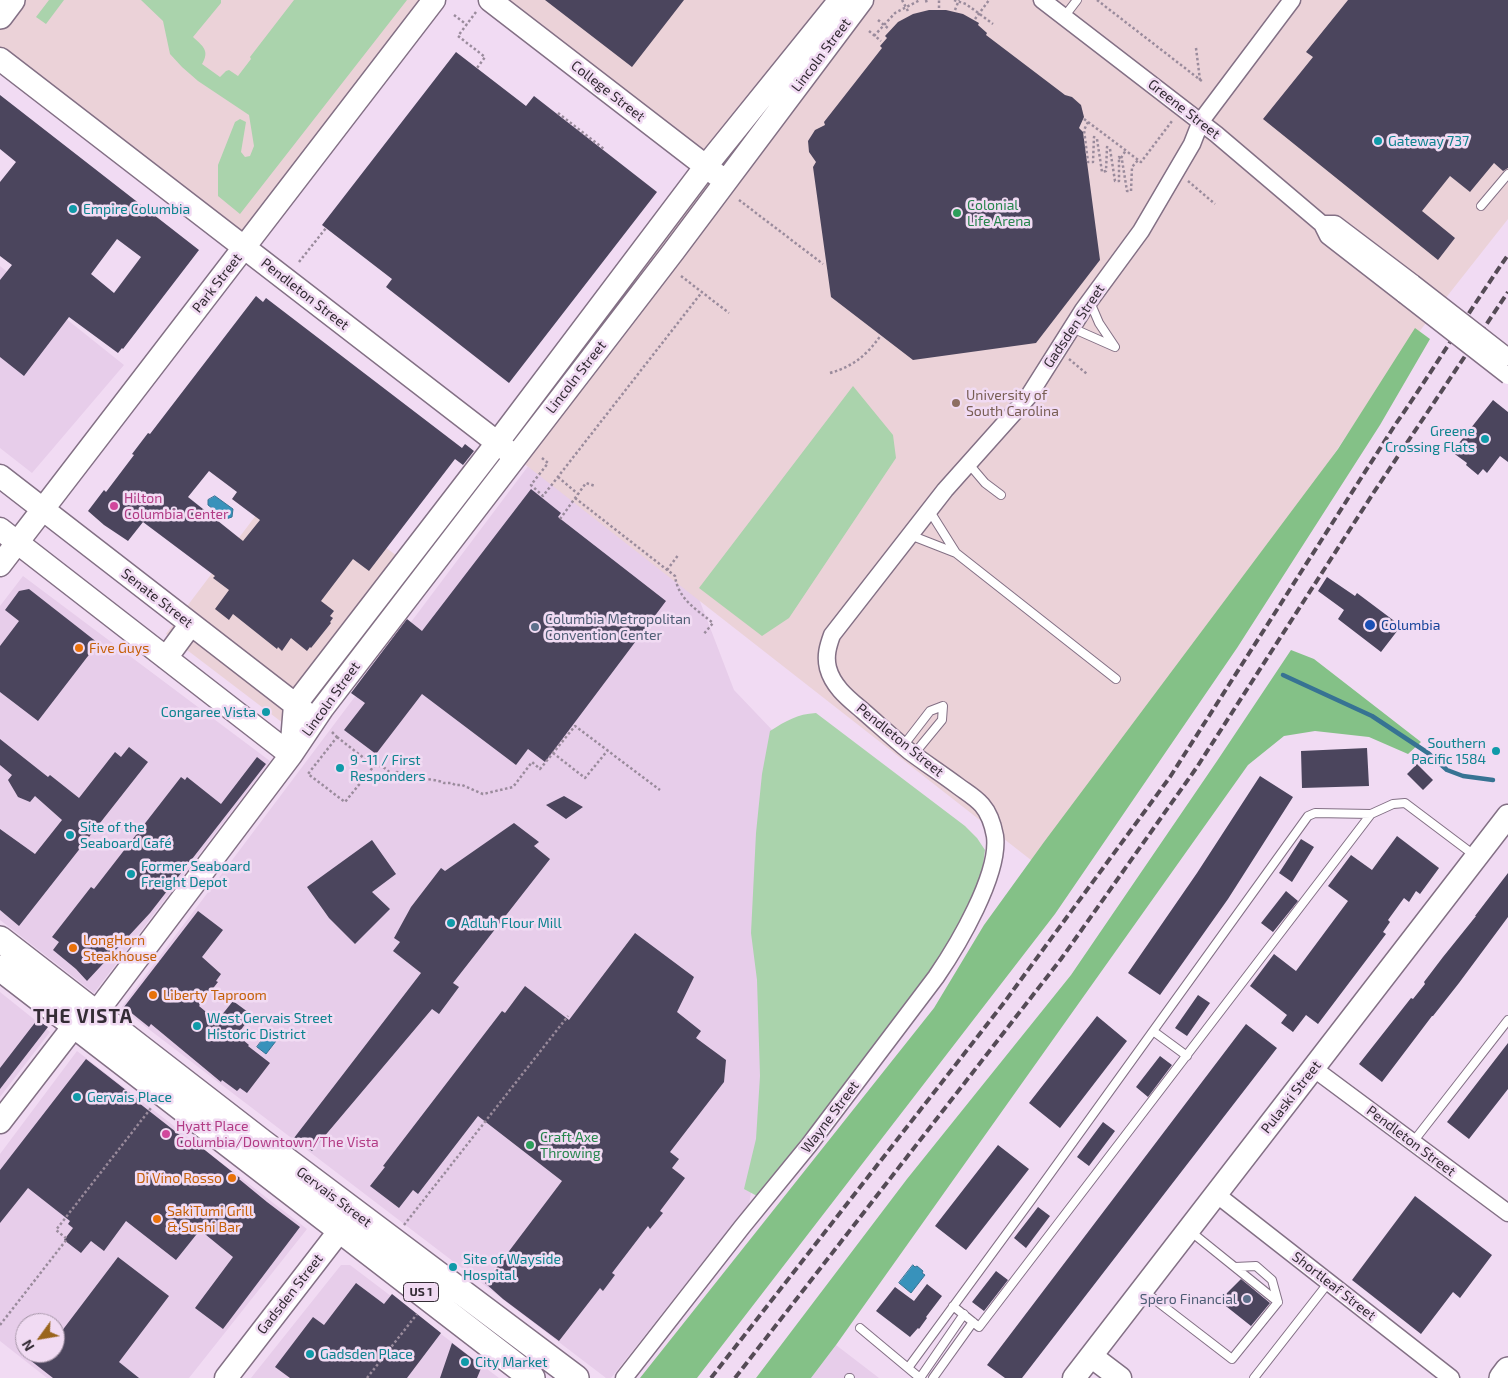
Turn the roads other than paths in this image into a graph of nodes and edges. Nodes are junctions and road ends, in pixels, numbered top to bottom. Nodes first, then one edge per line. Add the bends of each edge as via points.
1 (12, 0) edge
2 (434, 0) edge
3 (840, 0) edge
4 (862, 0) edge
5 (1042, 0) edge
6 (1077, 0) edge
7 (1292, 0) edge
8 (483, 6) edge
9 (0, 16) edge
10 (1064, 17) junction
11 (0, 59) edge
12 (1201, 122) junction
13 (706, 166) junction
14 (1508, 174) edge
15 (726, 182) junction
16 (1481, 206) dead end
17 (244, 247) junction
18 (1408, 289) junction
19 (1090, 302) junction
20 (1072, 328) junction
21 (1508, 356) edge
22 (1508, 376) edge
23 (497, 442) junction
24 (515, 456) junction
25 (968, 463) junction
26 (0, 476) edge
27 (1001, 495) dead end
28 (43, 509) junction
29 (929, 510) junction
30 (910, 535) junction
31 (9, 536) edge
32 (956, 553) junction
33 (0, 565) edge
34 (191, 624) junction
35 (832, 635) joint
36 (166, 658) junction
37 (1116, 679) dead end
38 (295, 705) junction
39 (323, 726) junction
40 (908, 750) junction
41 (291, 755) junction
42 (1371, 814) junction
43 (1508, 816) edge
44 (995, 835) joint
45 (1476, 857) junction
46 (0, 939) edge
47 (0, 968) edge
48 (96, 1013) junction
49 (1508, 1020) edge
50 (74, 1026) junction
51 (1154, 1031) junction
52 (1187, 1056) junction
53 (1313, 1068) junction
54 (0, 1122) edge
55 (1413, 1142) junction
56 (1216, 1194) junction
57 (1508, 1213) edge
58 (347, 1220) junction
59 (1188, 1230) junction
60 (1235, 1267) junction
61 (1329, 1282) junction
62 (1142, 1290) junction
63 (1278, 1302) junction
64 (954, 1306) junction
65 (964, 1314) junction
66 (973, 1322) junction
67 (860, 1328) dead end
68 (1091, 1356) junction
69 (908, 1368) junction
70 (1508, 1370) edge
71 (226, 1378) edge
72 (532, 1378) edge
73 (576, 1378) edge
74 (624, 1378) edge
75 (920, 1378) edge
76 (933, 1378) edge
77 (1074, 1378) edge
78 (1120, 1378) edge
79 (1254, 1378) edge
80 (1451, 1378) edge
81 (1502, 1378) edge

1 - 9 main road
2 - 17 street, Park Street
3 - 13 street, Lincoln Street
4 - 15 street, Lincoln Street
5 - 10 street, Greene Street
6 - 10 lane
7 - 12 street, Gadsden Street
8 - 13 street, College Street
10 - 12 street, Greene Street
11 - 17 street, Pendleton Street
12 - 18 street, Greene Street via 1322,224 1335,224
12 - 19 street, Gadsden Street via 1192,144 1141,231
13 - 15 street, College Street
13 - 23 street, Lincoln Street
14 - 16 lane
15 - 24 street, Lincoln Street
17 - 23 street, Pendleton Street
17 - 28 street, Park Street
18 - 21 street, Greene Street, bridge
18 - 22 street, Greene Street, bridge
19 - 20 street, Gadsden Street
19 - 20 lane via 1098,323 1115,347
20 - 25 street, Gadsden Street via 1028,396
23 - 24 street, Pendleton Street
23 - 38 street, Lincoln Street
24 - 39 street, Lincoln Street
25 - 27 lane
25 - 29 street, Gadsden Street
26 - 28 street, Senate Street
28 - 31 street, Park Street
28 - 34 street, Senate Street
29 - 30 street, Gadsden Street
29 - 32 lane
30 - 32 lane
30 - 35 street, Gadsden Street
31 - 33 street, Park Street
31 - 36 street
32 - 37 lane
34 - 36 street
34 - 38 street, Senate Street
35 - 40 street, Pendleton Street via 826,662 836,685
36 - 41 street
38 - 39 street, Senate Street
38 - 41 street, Lincoln Street
39 - 41 street, Lincoln Street
40 - 40 lane via 942,720 943,706 930,711
40 - 44 street, Pendleton Street via 982,805
41 - 48 street, Lincoln Street
42 - 45 lane via 1393,804 1405,803
42 - 51 lane via 1315,813 1308,816
42 - 52 lane
43 - 45 street, Pulaski Street
44 - 74 street, Wayne Street via 996,846 986,883 936,977 809,1145
45 - 53 street, Pulaski Street
46 - 48 main road, Gervais Street
47 - 50 main road, Gervais Street / US 1
48 - 50 street, Lincoln Street
48 - 58 main road, Gervais Street via 262,1142
49 - 55 lane
50 - 54 street, Lincoln Street
50 - 58 main road, Gervais Street / US 1
51 - 52 lane
51 - 64 lane
52 - 66 lane via 979,1327
53 - 55 street, Pendleton Street
53 - 56 street, Pulaski Street
55 - 57 street, Pendleton Street
56 - 59 street, Pulaski Street
56 - 61 street, Shortleaf Street
58 - 71 street, Gadsden Street
58 - 72 main road, Gervais Street / US 1
58 - 73 main road, Gervais Street
59 - 60 lane
59 - 62 street, Pulaski Street
60 - 63 lane
60 - 63 lane via 1256,1266 1272,1280
61 - 79 lane
61 - 80 street, Shortleaf Street
62 - 63 lane via 1232,1359
62 - 68 street, Pulaski Street
64 - 65 lane
64 - 69 lane
65 - 66 lane
65 - 75 lane
66 - 76 lane
67 - 69 lane
68 - 77 street, Pulaski Street
68 - 78 street
69 - 75 lane
70 - 81 main road

